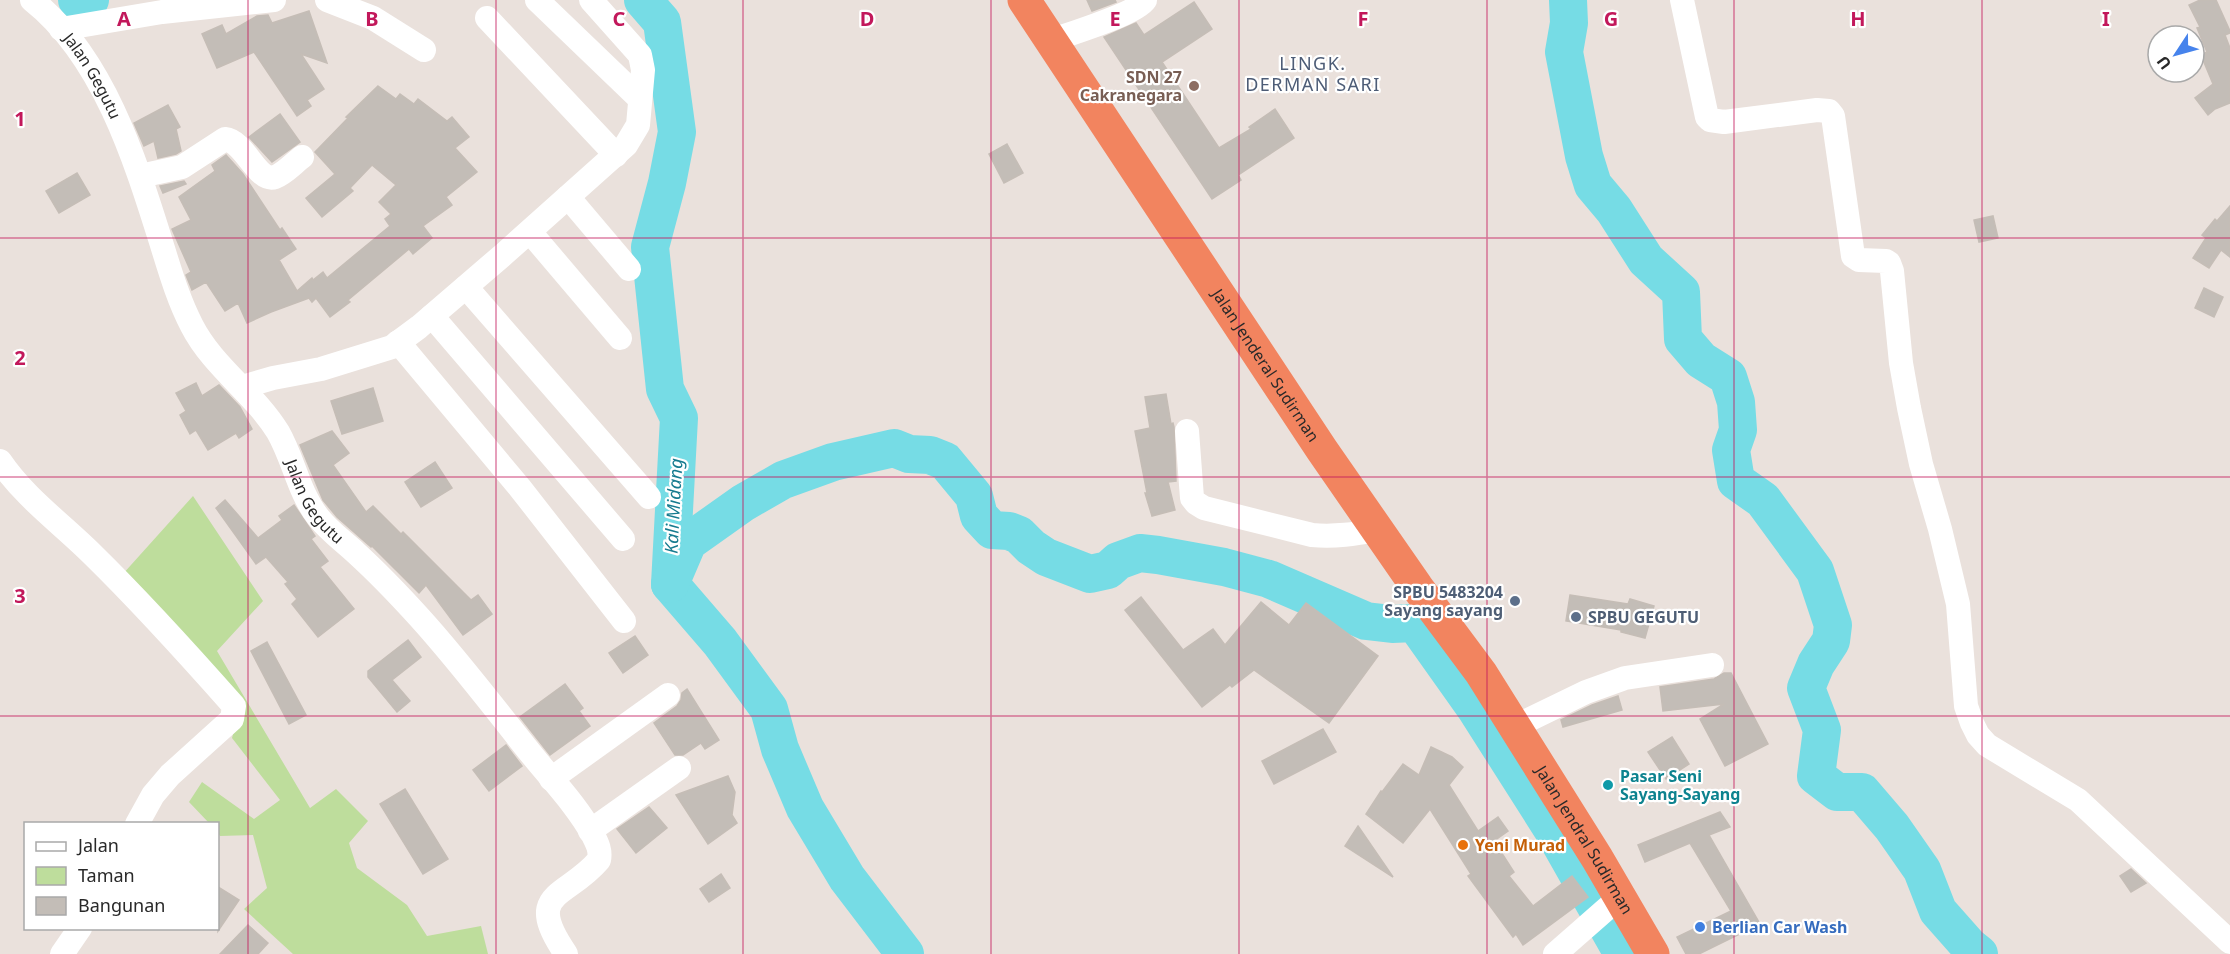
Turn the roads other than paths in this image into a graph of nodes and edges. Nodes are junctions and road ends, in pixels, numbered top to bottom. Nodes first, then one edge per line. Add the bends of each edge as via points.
1 (32, 0) edge
2 (274, 0) edge
3 (327, 0) edge
4 (537, 0) edge
5 (591, 0) edge
6 (1024, 0) edge
7 (1145, 0) edge
8 (1682, 0) edge
9 (487, 18) dead end
10 (61, 29) junction
11 (1050, 41) junction
12 (424, 50) dead end
13 (640, 99) junction
14 (616, 155) junction
15 (302, 157) dead end
16 (140, 176) junction
17 (568, 197) junction
18 (530, 232) junction
19 (628, 268) dead end
20 (466, 287) junction
21 (432, 316) junction
22 (620, 338) dead end
23 (398, 342) junction
24 (242, 387) junction
25 (1187, 431) dead end
26 (0, 461) edge
27 (649, 497) dead end
28 (1377, 530) junction
29 (623, 539) dead end
30 (624, 621) dead end
31 (1712, 665) dead end
32 (668, 695) dead end
33 (1514, 727) junction
34 (680, 768) dead end
35 (551, 779) junction
36 (138, 822) edge
37 (590, 831) junction
38 (1606, 909) junction
39 (79, 930) edge
40 (2230, 942) edge
41 (62, 954) edge
42 (566, 954) edge
43 (1556, 954) edge
44 (1653, 954) edge

1 - 10 street, Jalan Gegutu
2 - 10 street via 162,12
3 - 12 street via 373,18
4 - 13 street
5 - 13 street via 640,55
6 - 11 highway, Jalan Jenderal Sudirman
7 - 11 street via 1114,18
8 - 40 street via 1710,120 1724,122 1817,110 1829,111 1833,116 1853,256 1859,260 1886,261 1892,271 1909,408 1958,604 1966,706 1978,735 2002,755 2078,800
9 - 14 street
10 - 16 street, Jalan Gegutu via 96,80
11 - 28 highway, Jalan Jenderal Sudirman
13 - 14 street via 638,125
14 - 17 street
15 - 16 street via 276,177 269,177 262,174 237,142 225,139 182,167
16 - 24 street, Jalan Gegutu via 174,287 192,328
17 - 18 street
17 - 19 street
18 - 20 street
18 - 22 street
20 - 21 street
20 - 27 street
21 - 23 street
21 - 29 street
23 - 24 street via 351,360
23 - 30 street
24 - 35 street, Jalan Gegutu via 278,433 299,487 317,516 463,667
25 - 28 street via 1192,498 1204,508 1312,535 1329,537
26 - 36 street via 234,706 232,719 170,775
28 - 33 highway, Jalan Jenderal Sudirman via 1481,673
31 - 33 street via 1625,678
32 - 35 street
33 - 38 highway, Jalan Jendral Sudirman via 1598,858
34 - 37 street
35 - 37 street, Jalan Gegutu
37 - 42 street, Jalan Gegutu via 599,848 599,860 560,891 549,906 548,922
38 - 43 street
38 - 44 highway, Jalan Jendral Sudirman
39 - 41 street

